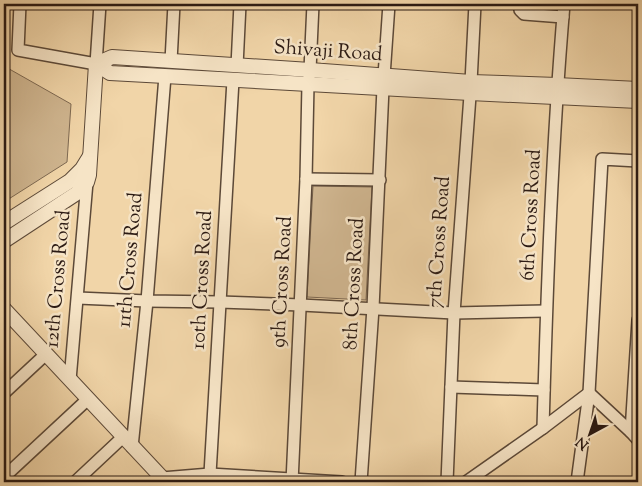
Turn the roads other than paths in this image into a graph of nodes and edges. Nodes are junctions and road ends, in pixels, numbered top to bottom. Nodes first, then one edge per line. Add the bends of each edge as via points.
1 (20, 4) edge
2 (100, 4) edge
3 (174, 4) edge
4 (240, 4) edge
5 (313, 4) edge
6 (389, 4) edge
7 (476, 4) edge
8 (521, 4) edge
9 (564, 4) edge
10 (563, 16) junction
11 (170, 61) junction
12 (96, 64) junction
13 (236, 66) junction
14 (165, 76) junction
15 (309, 77) junction
16 (233, 80) junction
17 (384, 82) junction
18 (470, 88) junction
19 (638, 89) edge
20 (557, 91) junction
21 (638, 101) edge
22 (90, 156) junction
23 (638, 161) edge
24 (306, 179) junction
25 (380, 180) junction
26 (87, 182) junction
27 (4, 223) edge
28 (4, 242) edge
29 (78, 298) junction
30 (147, 301) junction
31 (220, 302) junction
32 (301, 305) junction
33 (373, 308) junction
34 (4, 309) edge
35 (546, 311) junction
36 (454, 313) junction
37 (638, 320) edge
38 (46, 354) junction
39 (70, 380) junction
40 (451, 387) junction
41 (544, 390) junction
42 (4, 393) edge
43 (589, 393) junction
44 (88, 399) junction
45 (543, 428) junction
46 (635, 436) edge
47 (128, 442) junction
48 (4, 477) edge
49 (209, 478) edge
50 (292, 480) edge
51 (162, 481) edge
52 (75, 482) edge
53 (342, 482) edge
54 (361, 482) edge
55 (447, 482) edge
56 (466, 482) edge
57 (577, 482) edge

1 - 12 street, Shivaji Road via 18,50
2 - 12 street, 12th Cross Road
3 - 11 street
4 - 13 street
5 - 15 street, 9th Cross Road
6 - 17 street, 8th Cross Road
7 - 18 street, 7th Cross Road
8 - 10 street via 520,10 524,14
9 - 10 street, 6th Cross Road
10 - 20 street, 6th Cross Road
11 - 12 street, Shivaji Road via 112,58
11 - 13 street, Shivaji Road
12 - 14 street via 110,73
12 - 22 street, 12th Cross Road
13 - 15 street, Shivaji Road
14 - 16 street
14 - 30 street, 11th Cross Road
15 - 16 street
15 - 17 street, Shivaji Road
15 - 24 street, 9th Cross Road
16 - 31 street, 10th Cross Road
17 - 18 street, Shivaji Road
17 - 25 street, 8th Cross Road
18 - 20 street, Shivaji Road
18 - 36 street, 7th Cross Road
19 - 20 street, Shivaji Road
20 - 21 street
20 - 35 street, 6th Cross Road
22 - 26 street, 12th Cross Road
22 - 27 street via 70,181
23 - 43 street via 602,159
24 - 25 street
24 - 32 street, 9th Cross Road
25 - 33 street, 8th Cross Road
26 - 28 street, 12th Cross Road via 77,193
26 - 29 street, 12th Cross Road
29 - 30 street
29 - 39 street, 12th Cross Road
30 - 31 street
30 - 47 street, 11th Cross Road
31 - 32 street
31 - 49 street, 10th Cross Road
32 - 33 street
32 - 50 street, 9th Cross Road
33 - 36 street
33 - 54 street, 8th Cross Road
34 - 38 street
35 - 36 street
35 - 41 street, 6th Cross Road
36 - 40 street, 7th Cross Road
37 - 46 street
38 - 39 street
38 - 42 street
39 - 44 street
40 - 41 street
40 - 55 street, 7th Cross Road
41 - 45 street, 6th Cross Road
43 - 45 street
43 - 46 street
43 - 57 street
44 - 47 street
44 - 48 street
45 - 56 street
47 - 51 street
47 - 52 street
49 - 50 street
49 - 51 street
50 - 53 street

